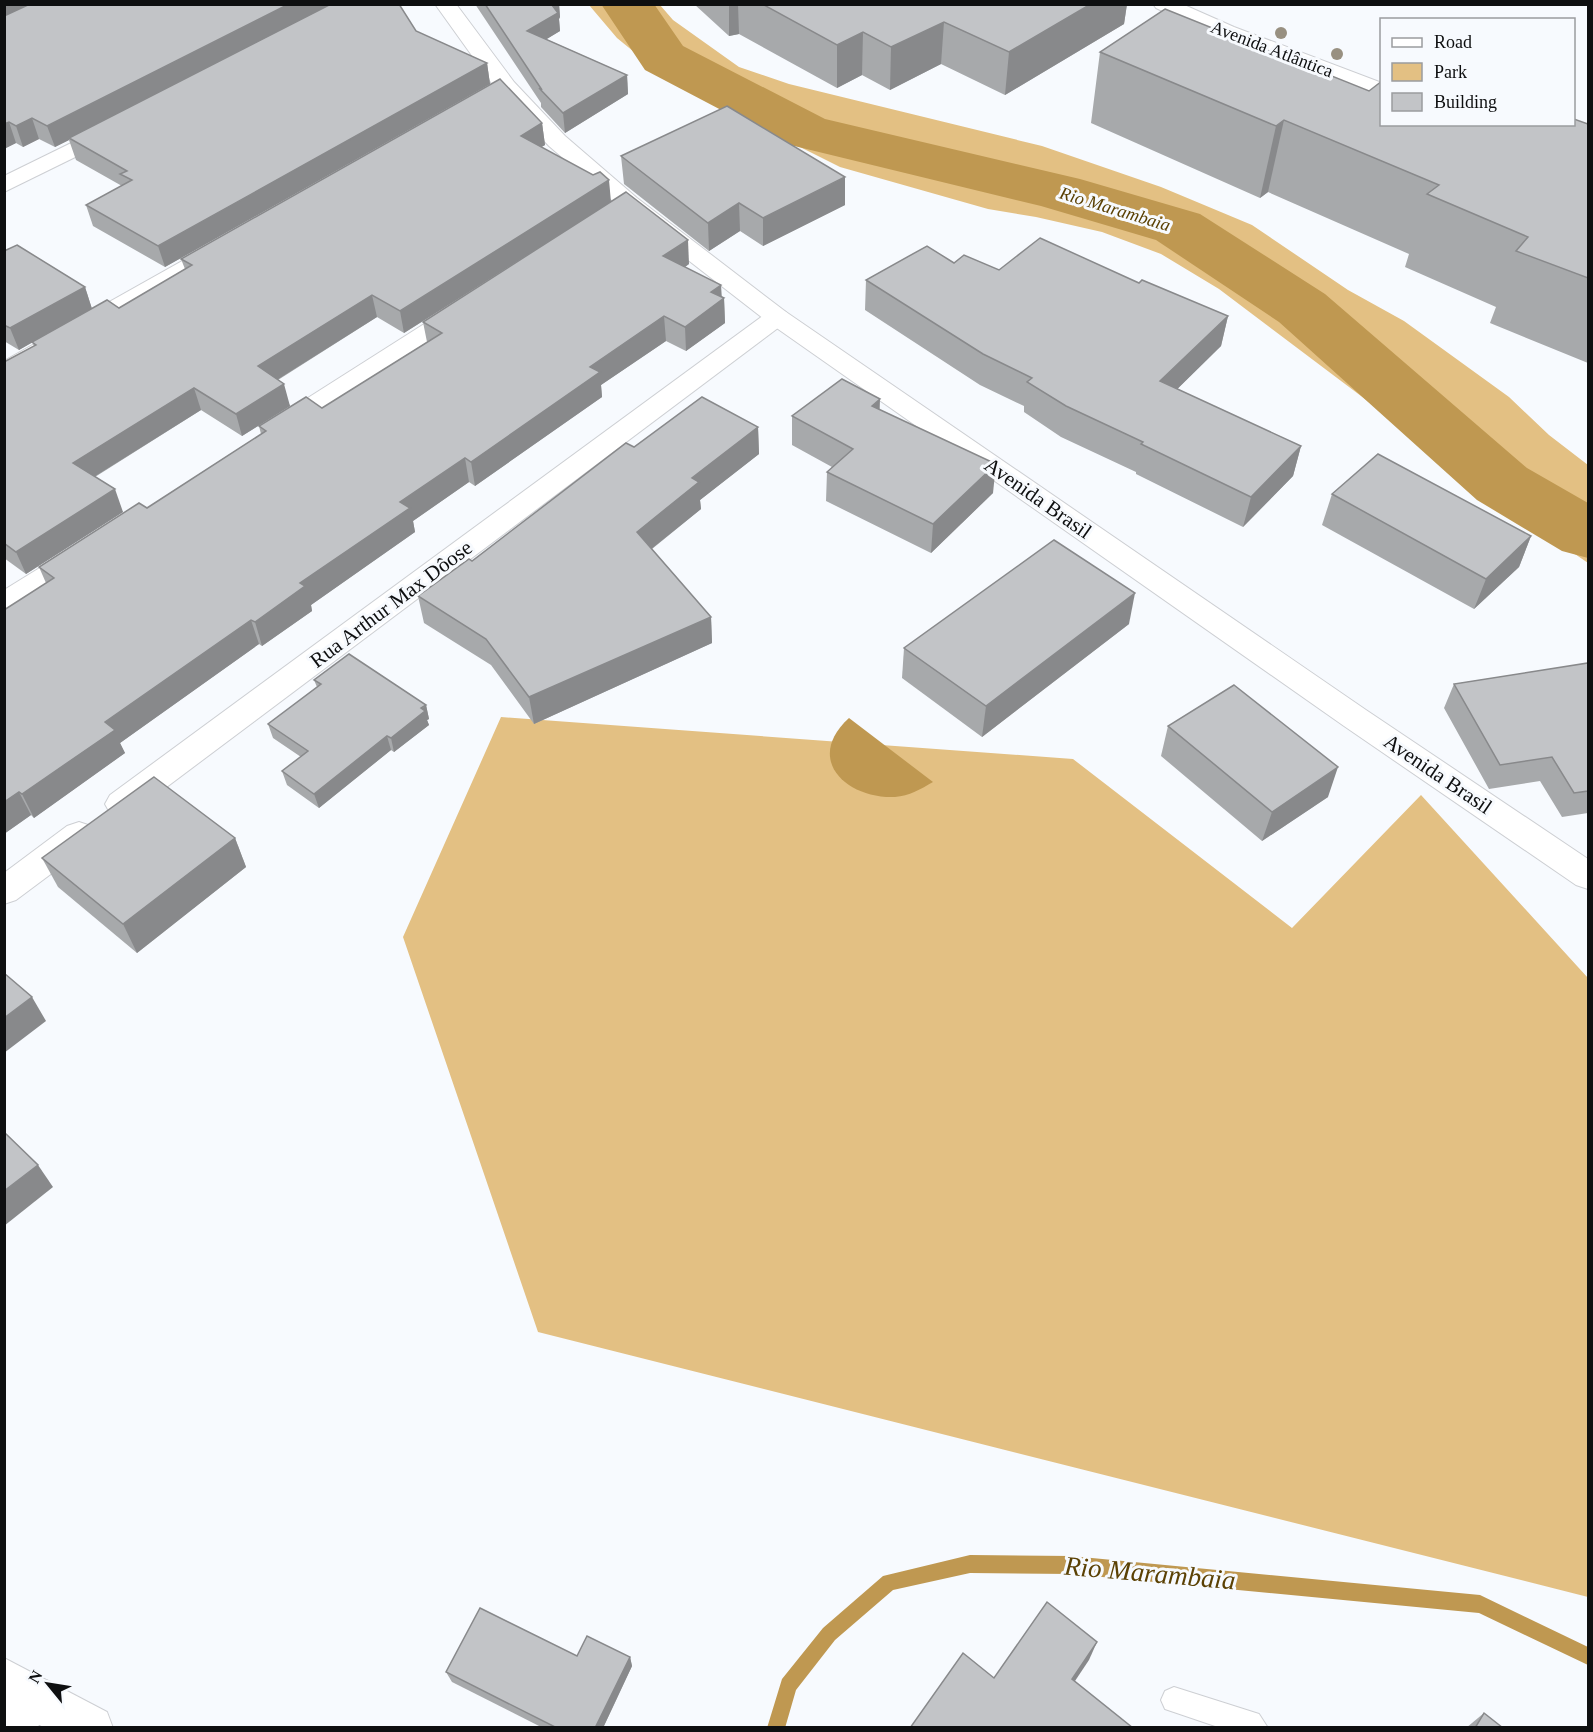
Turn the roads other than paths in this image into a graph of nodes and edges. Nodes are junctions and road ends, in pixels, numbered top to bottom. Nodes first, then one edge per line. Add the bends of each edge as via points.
1 (446, 4) edge
2 (1163, 4) edge
3 (1380, 90) edge
4 (133, 119) edge
5 (4, 185) edge
6 (230, 244) edge
7 (488, 294) edge
8 (777, 316) junction
9 (4, 372) edge
10 (256, 443) edge
11 (105, 540) edge
12 (4, 604) edge
13 (1588, 876) edge
14 (4, 891) edge
15 (1174, 1700) dead end
16 (15, 1702) edge
17 (91, 1728) edge
18 (1255, 1728) edge

1 - 8 main road, Avenida Brasil via 496,93 557,141 619,210
2 - 3 main road, Avenida Atlântica
4 - 5 main road
6 - 9 main road
7 - 10 main road
8 - 13 main road, Avenida Brasil via 1345,712
8 - 14 main road, Rua Arthur Max Dôose
11 - 12 main road
15 - 18 lane via 1250,1723
16 - 17 main road

